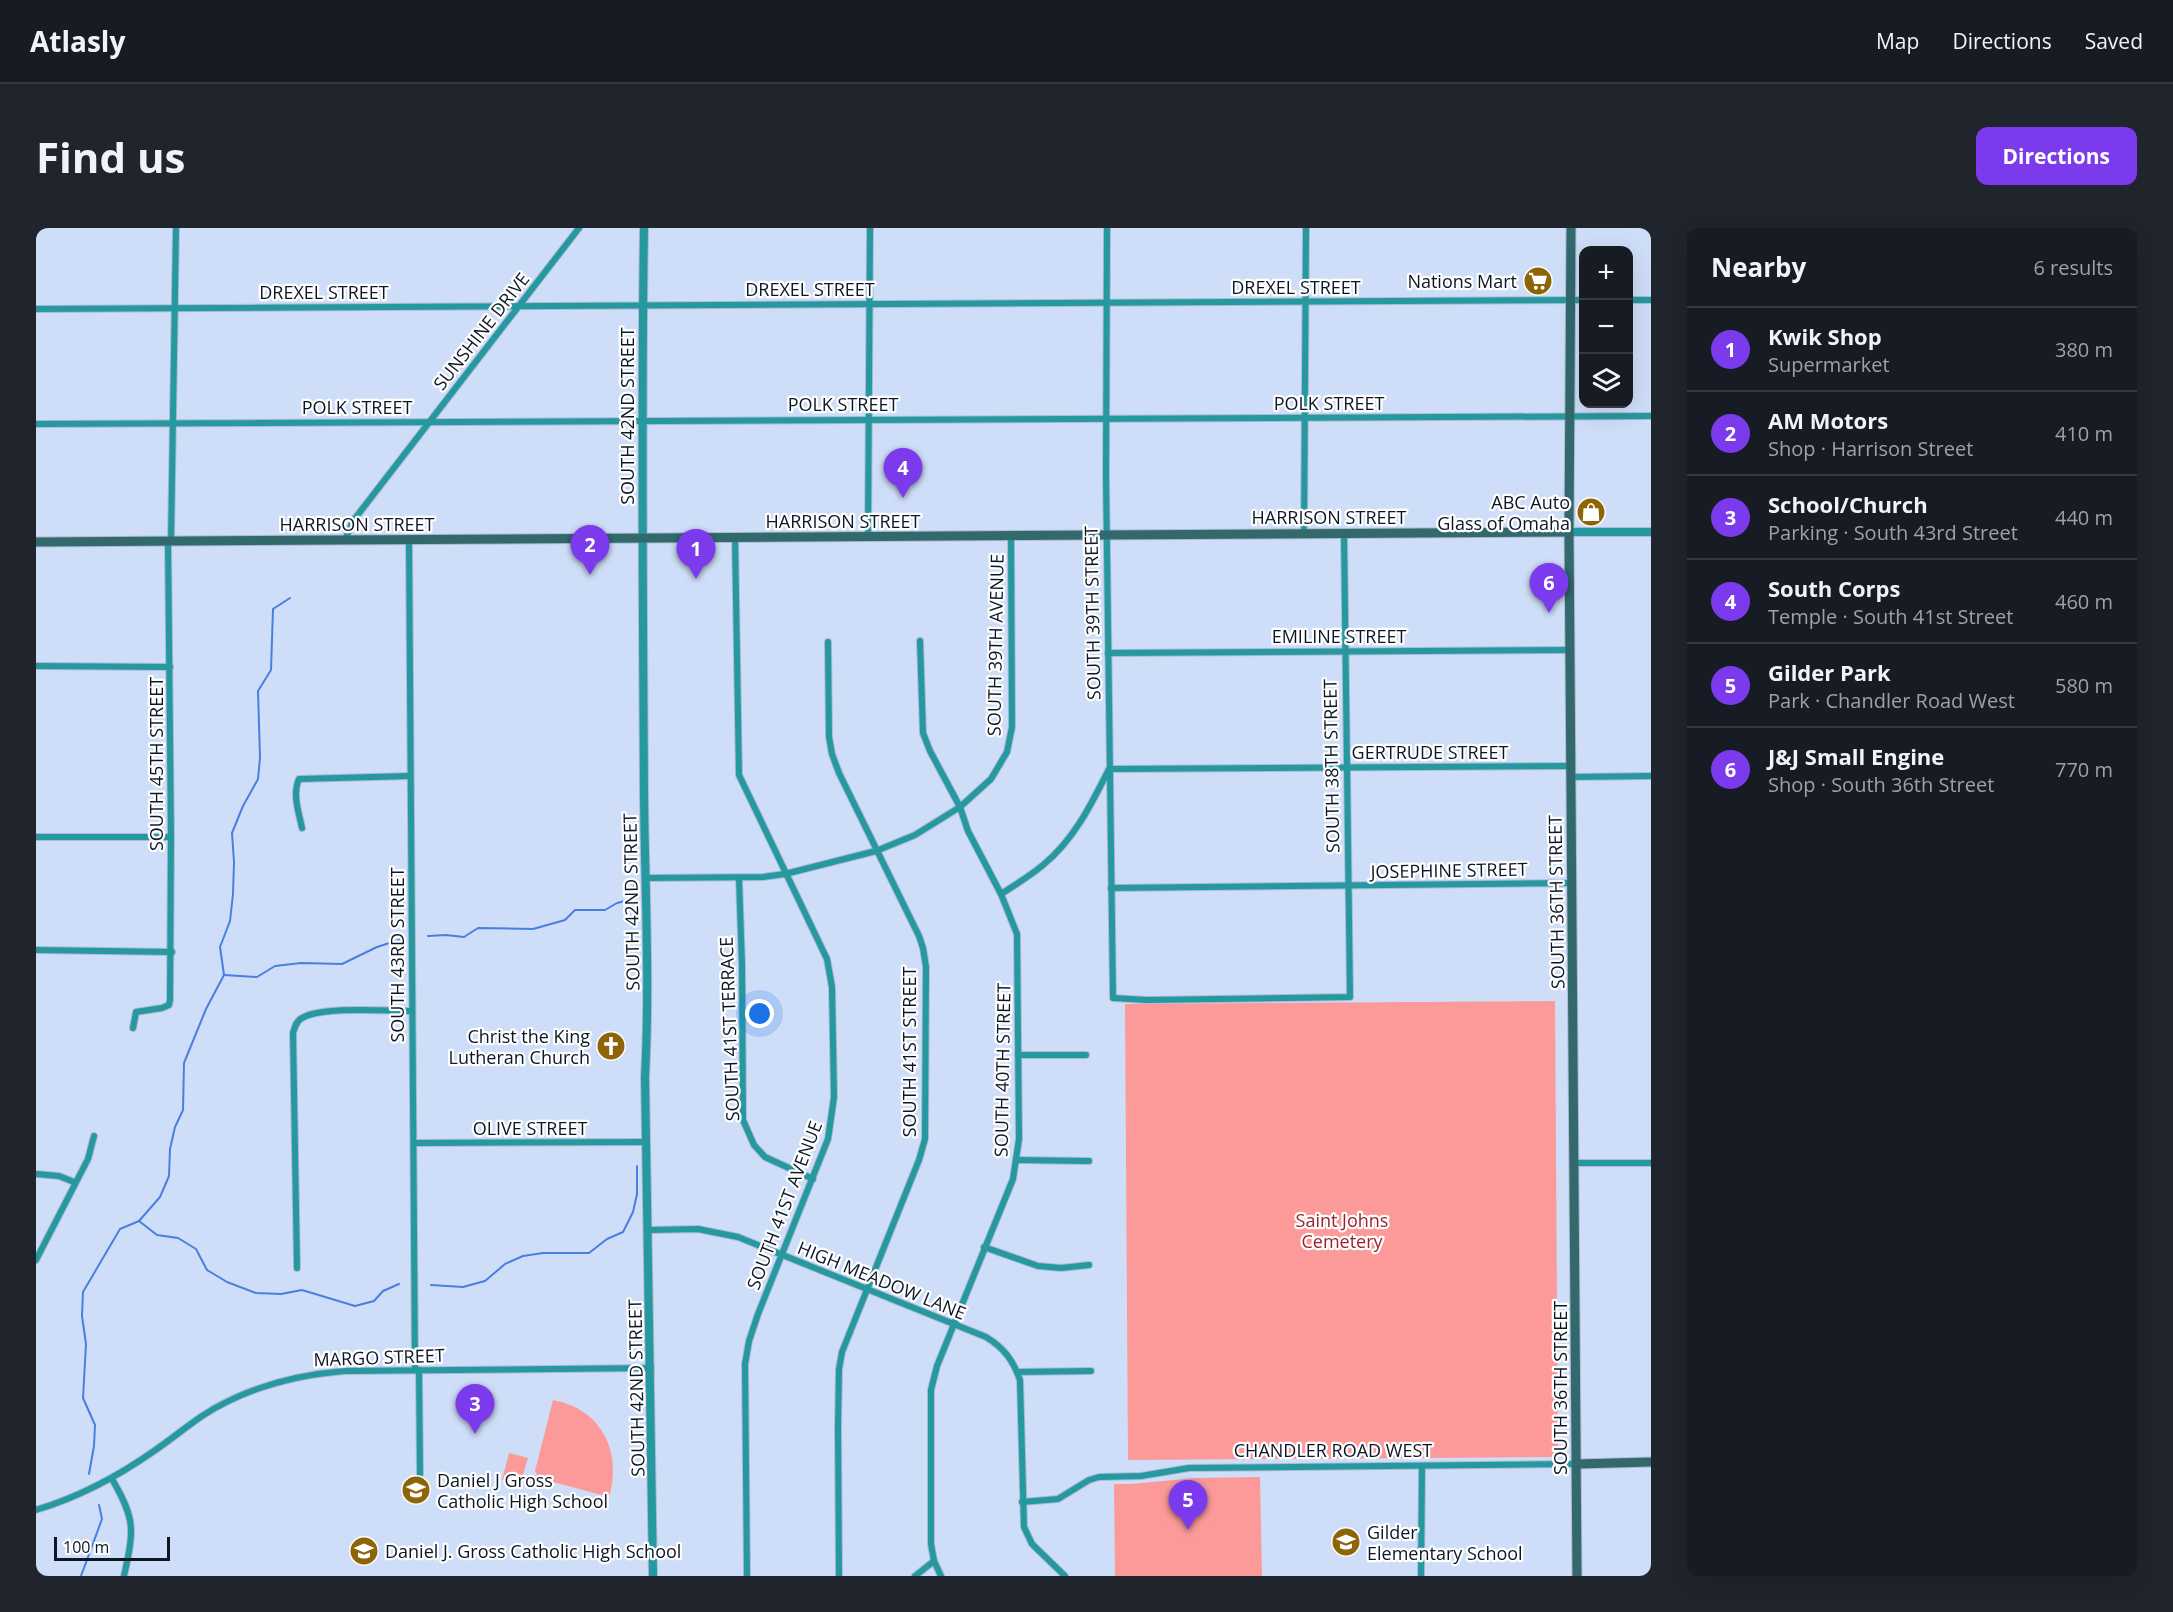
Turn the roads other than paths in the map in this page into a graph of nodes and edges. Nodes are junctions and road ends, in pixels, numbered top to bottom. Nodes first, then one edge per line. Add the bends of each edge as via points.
1 (176, 228) edge
2 (579, 228) edge
3 (644, 228) edge
4 (870, 228) edge
5 (1107, 228) edge
6 (1306, 228) edge
7 (1571, 228) edge
8 (1571, 300) junction
9 (1579, 300) edge
10 (1633, 300) edge
11 (1651, 300) edge
12 (1306, 302) junction
13 (869, 303) junction
14 (1107, 303) junction
15 (643, 304) junction
16 (520, 306) junction
17 (175, 308) junction
18 (36, 309) edge
19 (1570, 416) junction
20 (1651, 416) edge
21 (1305, 418) junction
22 (869, 419) junction
23 (1106, 419) junction
24 (642, 420) junction
25 (430, 422) junction
26 (36, 424) edge
27 (174, 424) junction
28 (1569, 532) junction
29 (1651, 532) edge
30 (1304, 534) junction
31 (1344, 534) junction
32 (1106, 535) junction
33 (1011, 536) junction
34 (868, 537) junction
35 (642, 538) junction
36 (735, 538) junction
37 (345, 540) junction
38 (409, 540) junction
39 (36, 542) edge
40 (169, 542) junction
41 (920, 641) dead end
42 (828, 642) dead end
43 (1571, 650) junction
44 (1344, 651) junction
45 (1108, 653) junction
46 (36, 666) edge
47 (170, 667) junction
48 (1571, 766) junction
49 (1347, 767) junction
50 (1109, 769) junction
51 (410, 776) junction
52 (1651, 776) edge
53 (1571, 777) junction
54 (960, 807) junction
55 (302, 828) dead end
56 (36, 837) edge
57 (171, 837) junction
58 (876, 851) junction
59 (785, 874) junction
60 (645, 878) junction
61 (739, 878) junction
62 (1572, 883) junction
63 (1348, 886) junction
64 (1111, 888) junction
65 (1001, 894) junction
66 (36, 950) edge
67 (172, 952) junction
68 (1113, 998) joint
69 (412, 1011) junction
70 (133, 1028) dead end
71 (1018, 1055) junction
72 (1086, 1055) dead end
73 (94, 1136) dead end
74 (647, 1142) junction
75 (414, 1143) junction
76 (1017, 1160) junction
77 (1089, 1161) dead end
78 (1651, 1162) edge
79 (1574, 1163) junction
80 (36, 1174) edge
81 (813, 1179) junction
82 (74, 1182) junction
83 (648, 1230) junction
84 (984, 1247) junction
85 (782, 1256) junction
86 (36, 1260) edge
87 (1089, 1266) dead end
88 (297, 1268) dead end
89 (868, 1289) junction
90 (952, 1324) junction
91 (651, 1368) junction
92 (417, 1370) junction
93 (1091, 1371) dead end
94 (1017, 1372) junction
95 (1651, 1462) edge
96 (1577, 1464) junction
97 (1422, 1466) junction
98 (420, 1474) dead end
99 (112, 1479) junction
100 (1022, 1502) junction
101 (36, 1510) edge
102 (934, 1561) junction
103 (124, 1576) edge
104 (653, 1576) edge
105 (747, 1576) edge
106 (840, 1576) edge
107 (915, 1576) edge
108 (941, 1576) edge
109 (1065, 1576) edge
110 (1421, 1576) edge
111 (1577, 1576) edge

1 - 17 street, SOUTH 45TH STREET
2 - 16 street, SUNSHINE DRIVE
3 - 15 street, SOUTH 42ND STREET
4 - 13 street
5 - 14 street, SOUTH 39TH STREET
6 - 12 street
7 - 8 main road, SOUTH 36TH STREET
8 - 9 street, DREXEL STREET
8 - 12 street, DREXEL STREET
8 - 19 main road, SOUTH 36TH STREET
10 - 11 street
12 - 14 street, DREXEL STREET
12 - 21 street
13 - 14 street, DREXEL STREET
13 - 15 street, DREXEL STREET
13 - 22 street
14 - 23 street, SOUTH 39TH STREET
15 - 16 street, DREXEL STREET
15 - 24 street, SOUTH 42ND STREET
16 - 17 street, DREXEL STREET
16 - 25 street, SUNSHINE DRIVE
17 - 18 street, DREXEL STREET
17 - 27 street, SOUTH 45TH STREET
19 - 20 street, POLK STREET
19 - 21 street, POLK STREET
19 - 28 main road, SOUTH 36TH STREET
21 - 23 street, POLK STREET
21 - 30 street
22 - 23 street, POLK STREET
22 - 24 street, POLK STREET
22 - 34 street
23 - 32 street, SOUTH 39TH STREET
24 - 25 street, POLK STREET
24 - 35 street, SOUTH 42ND STREET
25 - 27 street, POLK STREET
25 - 37 street, SUNSHINE DRIVE via 353,521
26 - 27 street, POLK STREET
27 - 40 street, SOUTH 45TH STREET
28 - 29 street, HARRISON STREET
28 - 31 main road, HARRISON STREET
28 - 43 main road, SOUTH 36TH STREET
30 - 31 main road, HARRISON STREET
30 - 32 main road, HARRISON STREET
31 - 44 street, SOUTH 38TH STREET
32 - 33 main road, HARRISON STREET
32 - 45 street, SOUTH 39TH STREET
33 - 34 main road, HARRISON STREET
33 - 54 street, SOUTH 39TH AVENUE via 1011,739 991,779
34 - 36 main road, HARRISON STREET
35 - 36 main road, HARRISON STREET
35 - 38 main road, HARRISON STREET
35 - 60 street, SOUTH 42ND STREET
36 - 59 street, SOUTH 41ST AVENUE via 739,775
37 - 38 main road, HARRISON STREET
37 - 40 main road, HARRISON STREET
38 - 51 street, SOUTH 43RD STREET
39 - 40 main road, HARRISON STREET
40 - 47 street, SOUTH 45TH STREET
41 - 54 street, SOUTH 40TH STREET via 923,734
42 - 58 street, SOUTH 41ST STREET via 832,754
43 - 44 street, EMILINE STREET
43 - 48 main road, SOUTH 36TH STREET
44 - 45 street, EMILINE STREET
44 - 49 street, SOUTH 38TH STREET
45 - 50 street, SOUTH 39TH STREET
46 - 47 street
47 - 57 street, SOUTH 45TH STREET
48 - 49 street, GERTRUDE STREET
48 - 53 main road, SOUTH 36TH STREET
49 - 50 street, GERTRUDE STREET
49 - 63 street, SOUTH 38TH STREET
50 - 64 street, SOUTH 39TH STREET
50 - 65 street via 1073,833 1046,863
51 - 55 street via 299,779 296,786
51 - 69 street, SOUTH 43RD STREET
52 - 53 street
53 - 62 main road, SOUTH 36TH STREET
54 - 58 street, SOUTH 39TH AVENUE via 915,835
54 - 65 street, SOUTH 40TH STREET
56 - 57 street
57 - 67 street, SOUTH 45TH STREET
58 - 59 street, SOUTH 39TH AVENUE
58 - 89 street, SOUTH 41ST STREET via 923,948 926,1108 920,1160
59 - 61 street, SOUTH 39TH AVENUE
59 - 81 street, SOUTH 41ST AVENUE via 827,959 832,987 832,1118
60 - 61 street, SOUTH 39TH AVENUE
60 - 74 street, SOUTH 42ND STREET
61 - 81 street, SOUTH 41ST TERRACE via 743,1120 754,1145 765,1157
62 - 63 street, JOSEPHINE STREET
62 - 79 main road, SOUTH 36TH STREET
63 - 64 street, JOSEPHINE STREET
63 - 68 street, SOUTH 38TH STREET via 1350,997
64 - 68 street, SOUTH 39TH STREET
65 - 71 street, SOUTH 40TH STREET via 1017,934
66 - 67 street
67 - 70 street, SOUTH 45TH STREET via 169,1005 136,1012
69 - 75 street, SOUTH 43RD STREET
69 - 88 street via 328,1012 301,1018 296,1024 293,1033
71 - 72 street
71 - 76 street, SOUTH 40TH STREET
73 - 82 street via 88,1159
74 - 75 street, OLIVE STREET
74 - 83 street, SOUTH 42ND STREET
75 - 92 street, SOUTH 43RD STREET
76 - 77 street
76 - 84 street, SOUTH 40TH STREET
78 - 79 street
79 - 96 main road, SOUTH 36TH STREET
80 - 82 street
81 - 85 street, SOUTH 41ST AVENUE
82 - 86 street
83 - 85 street, HIGH MEADOW LANE via 715,1231
83 - 91 street, SOUTH 42ND STREET
84 - 87 street via 1038,1266
84 - 90 street, SOUTH 40TH STREET
85 - 89 street, HIGH MEADOW LANE
85 - 105 street, SOUTH 41ST AVENUE via 749,1341 745,1364
89 - 90 street, HIGH MEADOW LANE
89 - 106 street, SOUTH 41ST STREET via 839,1369
90 - 94 street, HIGH MEADOW LANE via 998,1344
90 - 102 street, SOUTH 40TH STREET via 931,1390
91 - 92 street, MARGO STREET
91 - 104 street, SOUTH 42ND STREET
92 - 98 street, SOUTH 43RD STREET
92 - 99 street, MARGO STREET via 322,1373 269,1385 203,1415
93 - 94 street
94 - 100 street via 1022,1392
95 - 96 main road, CHANDLER ROAD WEST
96 - 97 street, CHANDLER ROAD WEST
96 - 111 main road, SOUTH 36TH STREET
97 - 100 street, CHANDLER ROAD WEST via 1189,1468 1142,1476 1099,1477 1049,1502
97 - 110 street
99 - 101 street, MARGO STREET via 75,1498
99 - 103 street via 126,1503 132,1526
100 - 109 street via 1027,1536
102 - 107 street
102 - 108 street, SOUTH 40TH STREET

